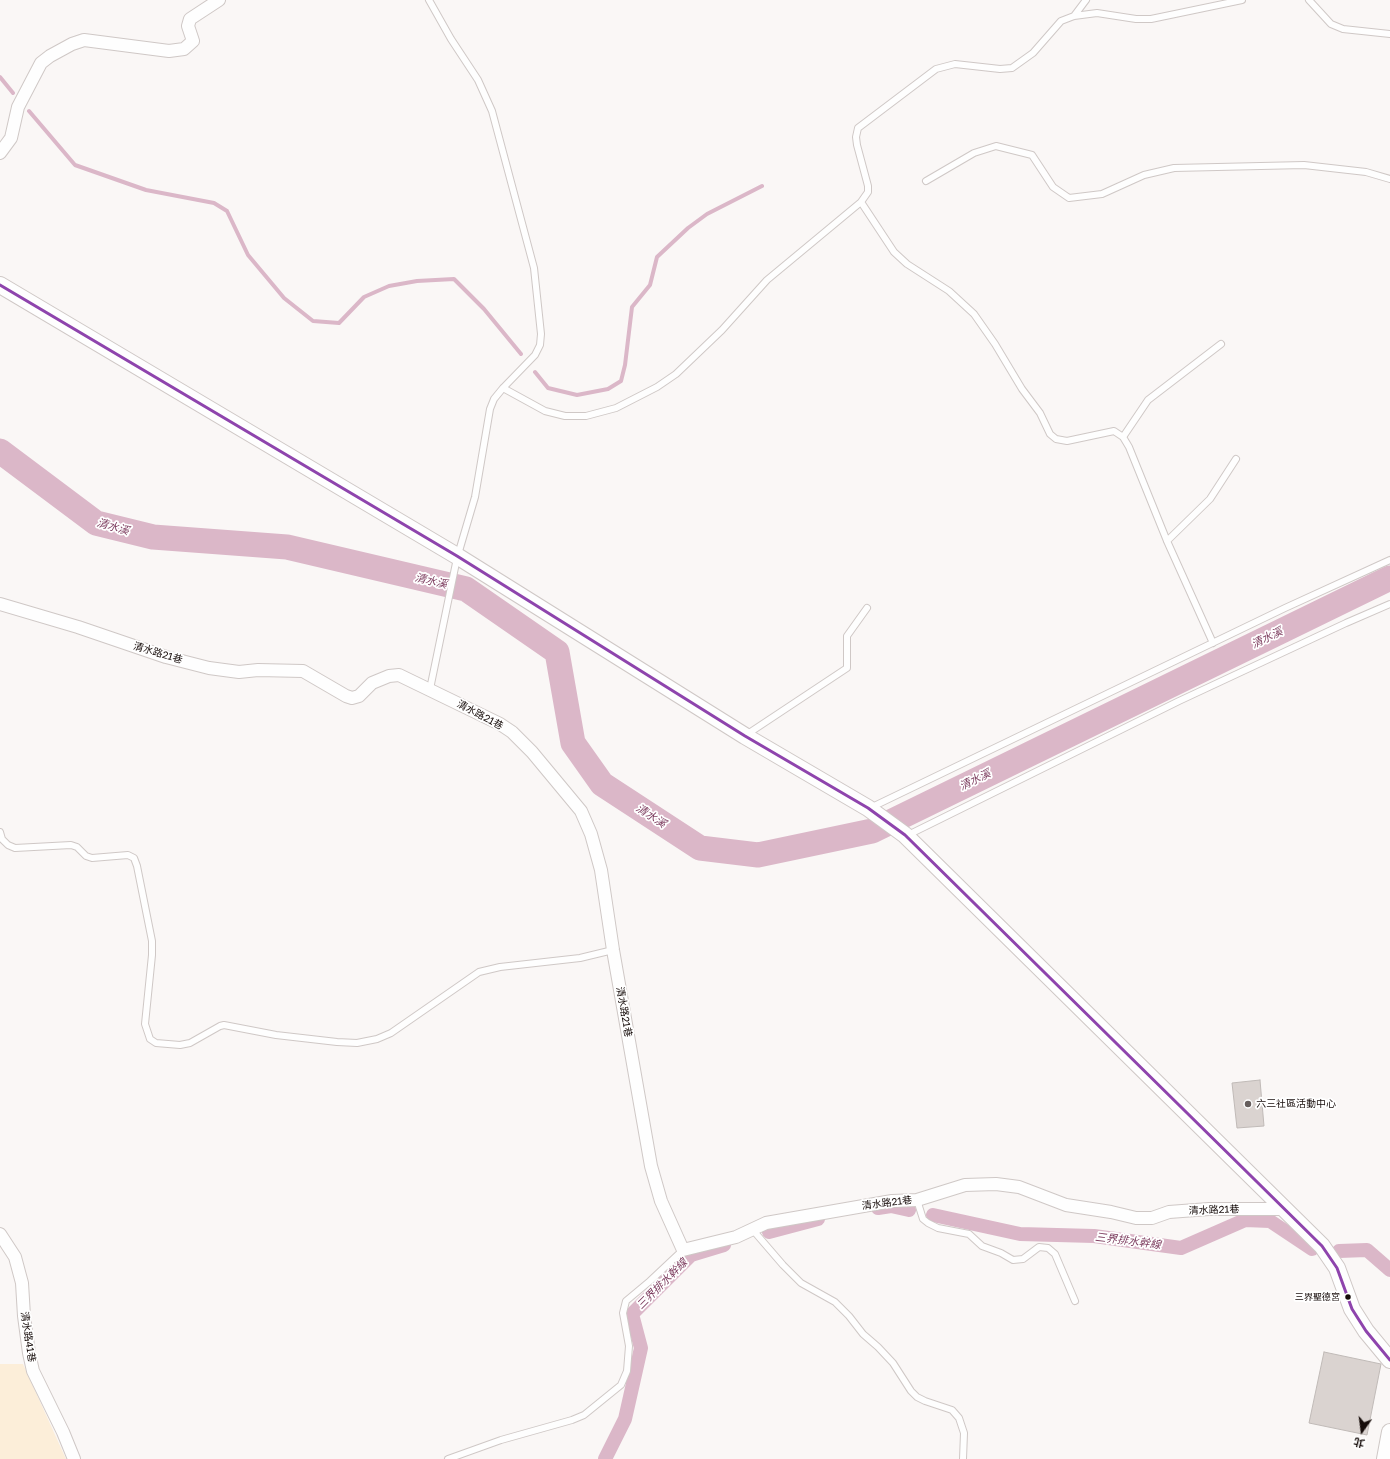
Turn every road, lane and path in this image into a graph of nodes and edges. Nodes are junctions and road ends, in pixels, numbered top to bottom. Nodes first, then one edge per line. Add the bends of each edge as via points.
1 (219, 0) edge
2 (429, 0) edge
3 (1086, 0) edge
4 (1242, 0) edge
5 (1309, 0) edge
6 (1228, 2) edge
7 (1074, 16) junction
8 (1390, 34) edge
9 (0, 153) edge
10 (1390, 179) edge
11 (926, 181) dead end
12 (861, 202) junction
13 (0, 285) edge
14 (1221, 344) dead end
15 (503, 388) junction
16 (1123, 436) junction
17 (1236, 459) dead end
18 (1167, 541) junction
19 (457, 557) junction
20 (1390, 560) edge
21 (0, 604) edge
22 (1390, 604) edge
23 (867, 608) dead end
24 (1214, 643) junction
25 (430, 689) junction
26 (745, 736) junction
27 (869, 809) junction
28 (0, 832) edge
29 (906, 835) junction
30 (613, 950) junction
31 (917, 1200) junction
32 (1284, 1209) junction
33 (752, 1229) junction
34 (0, 1234) edge
35 (684, 1250) junction
36 (1075, 1301) dead end
37 (1390, 1360) edge
38 (1390, 1432) edge
39 (74, 1459) edge
40 (448, 1459) edge
41 (963, 1459) edge
42 (1385, 1459) edge

1 - 9 street via 190,19 188,26 193,41 184,49 168,51 84,40 50,56 41,63 18,107 11,138
2 - 15 lane via 478,80 492,111 534,268 540,345 535,356
3 - 7 lane
4 - 6 lane
5 - 8 lane via 1331,24 1343,29
6 - 7 lane via 1151,19 1097,13
7 - 12 lane via 1061,21 1033,53 1012,68 955,64 936,69 858,128 856,146 868,186 868,192
10 - 11 lane via 1366,172 1304,165 1174,168 1144,175 1102,194 1070,198 1053,187 1032,155 996,146 974,153
12 - 15 lane via 767,280 722,330 676,374 657,387 616,408 586,416 565,416 545,412
12 - 16 lane via 894,252 907,264 948,291 974,314 1040,413 1050,434 1056,439 1068,441 1114,431
13 - 19 street
14 - 16 lane via 1148,400
15 - 19 lane via 490,409 475,497
16 - 18 lane
17 - 18 lane via 1210,499
18 - 24 lane
19 - 25 lane
19 - 26 street
20 - 24 lane
21 - 25 street, 清水路21巷 via 78,626 166,657 209,668 239,672 303,671 352,698 359,696 372,683 389,676 399,675
22 - 29 lane via 1179,701
23 - 26 lane via 847,636 847,668
24 - 27 lane
25 - 30 street, 清水路21巷 via 512,732 582,811 601,870
26 - 27 street
27 - 29 street
28 - 30 lane via 2,840 16,848 72,845 92,858 128,855 134,858 152,941 145,1024 150,1039 156,1043 190,1043 224,1026 276,1035 357,1043 392,1033 479,972 500,967 580,958
29 - 32 street
30 - 35 street, 清水路21巷 via 651,1166 661,1201
31 - 32 street, 清水路21巷 via 965,1186 996,1184 1020,1187 1066,1205 1136,1218 1152,1218 1169,1212
31 - 33 street, 清水路21巷 via 892,1201 766,1223
31 - 36 lane via 923,1219 928,1223 938,1228 969,1234 982,1246 1013,1260 1024,1259 1039,1247 1048,1248 1055,1254
32 - 37 street via 1322,1246 1337,1268 1352,1310
33 - 35 street, 清水路21巷 via 736,1237
33 - 41 lane via 801,1283 835,1302 849,1316 863,1334 893,1363 917,1397 952,1410 959,1418 964,1433
34 - 39 street, 清水路41巷 via 15,1258 22,1284 24,1316 33,1371
35 - 40 lane via 626,1301 623,1313 629,1352 628,1371 622,1385 584,1415
38 - 42 street

